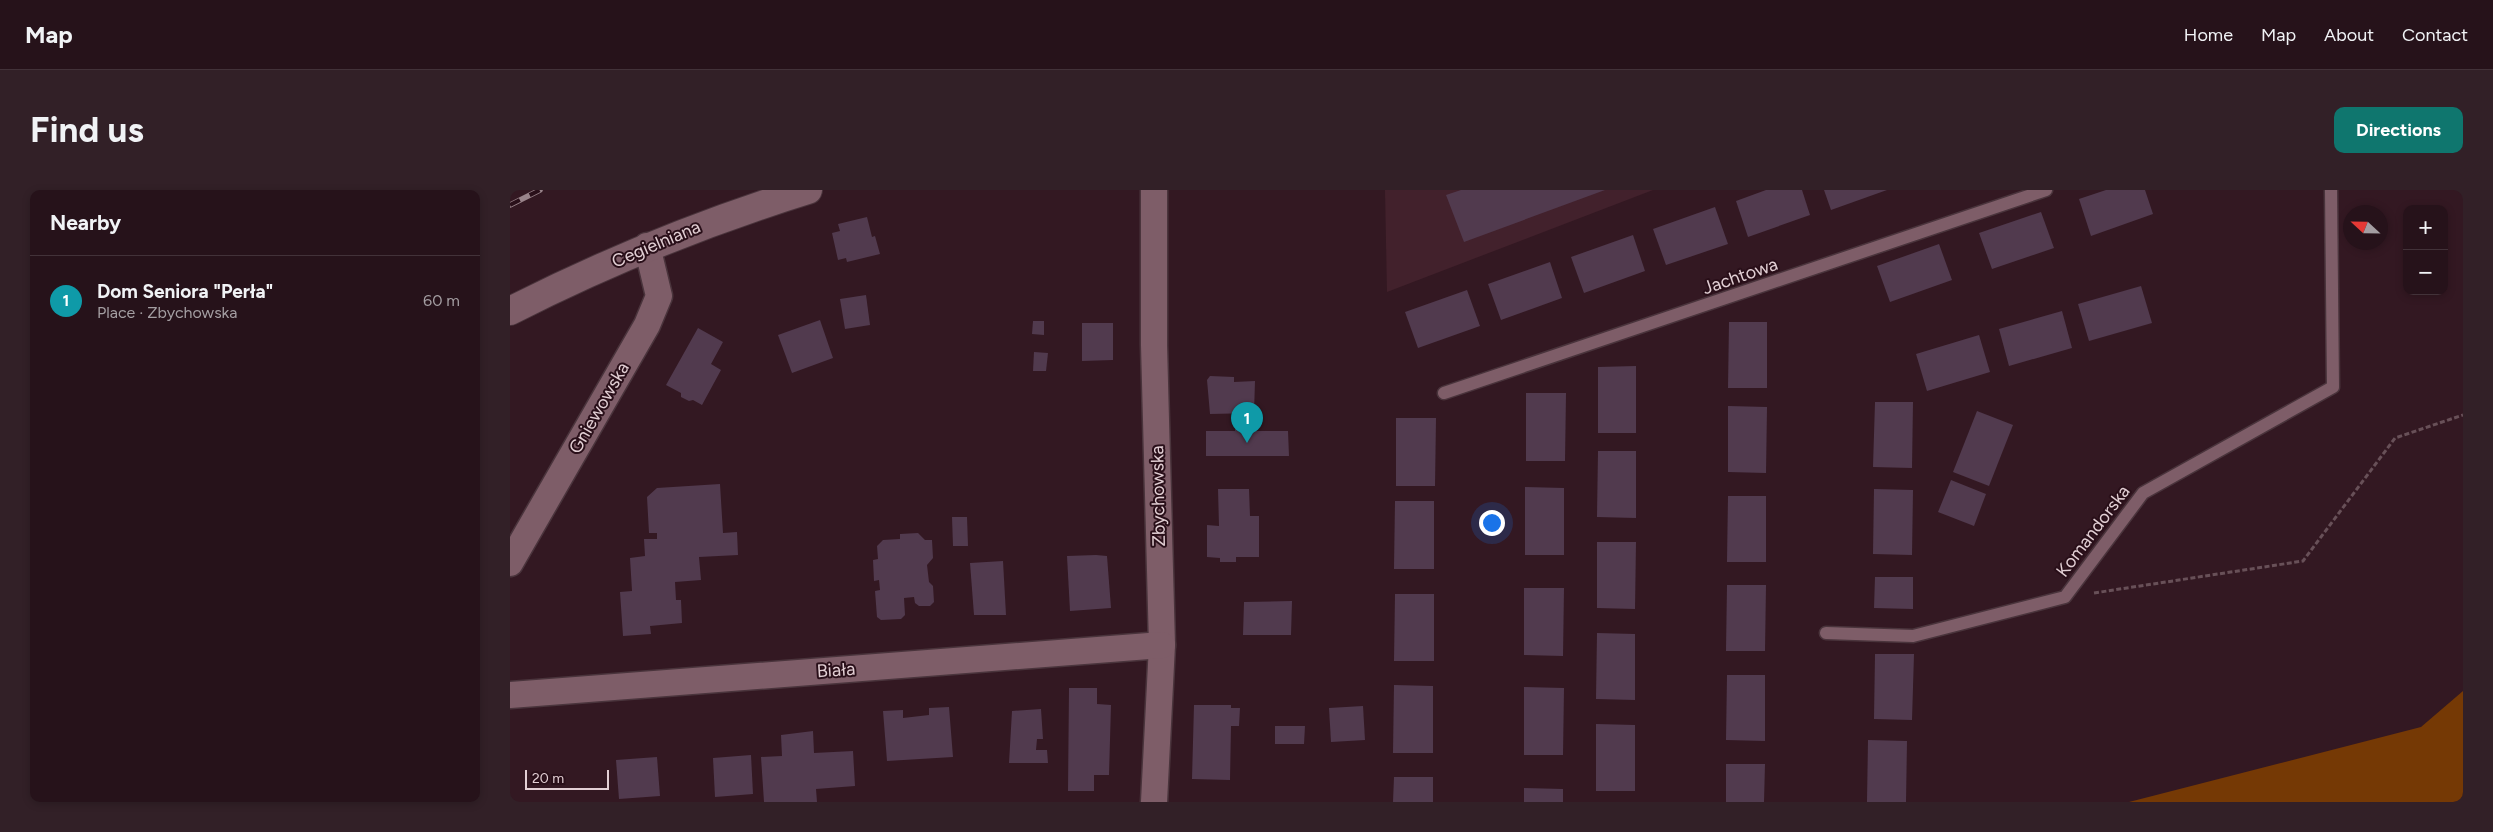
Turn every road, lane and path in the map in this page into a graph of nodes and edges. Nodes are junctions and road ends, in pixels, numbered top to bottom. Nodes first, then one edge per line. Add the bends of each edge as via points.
1 (808, 190) edge
2 (1154, 190) edge
3 (2046, 190) edge
4 (2331, 190) edge
5 (647, 246) junction
6 (510, 311) edge
7 (1444, 393) dead end
8 (2463, 415) edge
9 (510, 563) edge
10 (2065, 597) junction
11 (1826, 633) dead end
12 (1162, 645) junction
13 (510, 695) edge
14 (1154, 802) edge

1 - 5 street, Cegielniana via 732,213
2 - 12 street, Zbychowska via 1154,345
3 - 7 lane, Jachtowa
4 - 10 lane, Komandorska via 2333,387 2143,493
5 - 6 street, Cegielniana
5 - 9 street, Gniewowska via 659,296 647,325
8 - 10 path, Komandorska via 2396,438 2303,561
10 - 11 lane via 1913,636
12 - 13 street, Biała
12 - 14 street, Zbychowska

